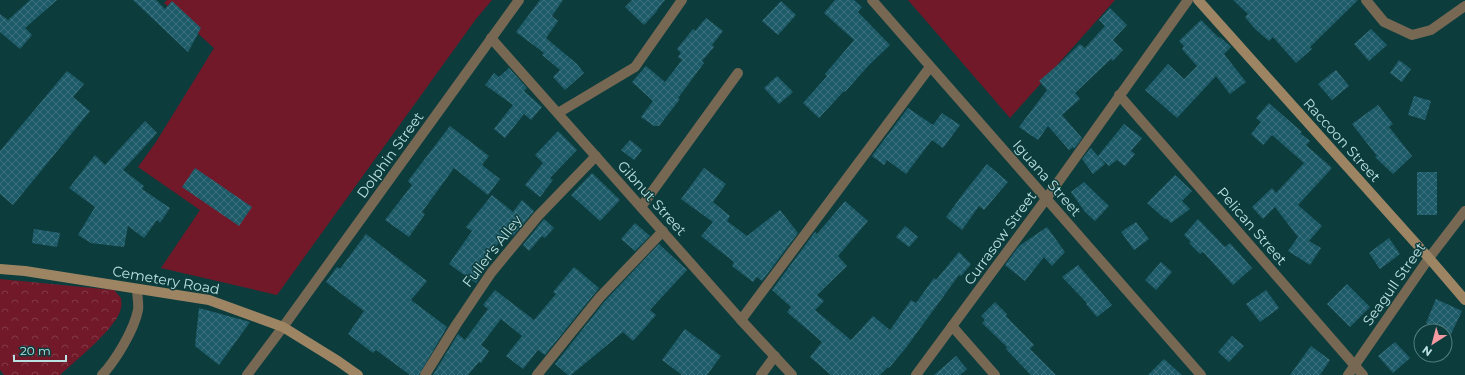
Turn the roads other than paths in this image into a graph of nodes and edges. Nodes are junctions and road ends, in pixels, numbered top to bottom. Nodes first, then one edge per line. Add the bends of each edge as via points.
1 (519, 0) edge
2 (682, 0) edge
3 (872, 0) edge
4 (1188, 0) edge
5 (1198, 0) edge
6 (1366, 0) edge
7 (1465, 6) edge
8 (492, 38) junction
9 (930, 67) junction
10 (738, 73) dead end
11 (1119, 95) junction
12 (558, 113) junction
13 (596, 156) junction
14 (1046, 199) junction
15 (641, 206) junction
16 (1465, 211) edge
17 (663, 231) junction
18 (1429, 258) junction
19 (0, 269) edge
20 (137, 289) junction
21 (1465, 300) edge
22 (741, 320) junction
23 (952, 326) junction
24 (283, 327) junction
25 (775, 356) junction
26 (1355, 366) junction
27 (102, 375) edge
28 (247, 375) edge
29 (358, 375) edge
30 (425, 375) edge
31 (537, 375) edge
32 (761, 375) edge
33 (792, 375) edge
34 (916, 375) edge
35 (995, 375) edge
36 (1201, 375) edge
37 (1348, 375) edge
38 (1363, 375) edge

1 - 8 street, Dolphin Street
2 - 12 street via 635,67
3 - 9 street, Iguana Street
4 - 11 street, Currasow Street
5 - 18 street, Raccoon Street
6 - 7 street via 1384,22 1412,35 1431,30
8 - 12 street, Gibnut Street
8 - 24 street, Dolphin Street
9 - 14 street, Iguana Street
9 - 22 street
10 - 15 street
11 - 14 street, Currasow Street
11 - 26 street, Pelican Street
12 - 13 street, Gibnut Street
13 - 15 street, Gibnut Street
13 - 30 street, Fuller's Alley via 538,216 491,273
14 - 23 street, Currasow Street
14 - 36 street, Iguana Street
15 - 17 street, Gibnut Street
16 - 18 street, Seagull Street
17 - 22 street, Gibnut Street
17 - 31 street via 600,297
18 - 21 street, Raccoon Street
18 - 26 street, Seagull Street
19 - 20 street, Cemetery Road
20 - 24 street, Cemetery Road via 210,300
20 - 27 street via 138,310 129,335
22 - 25 street, Gibnut Street
23 - 34 street, Currasow Street
23 - 35 street
24 - 28 street, Dolphin Street
24 - 29 street, Cemetery Road
25 - 32 street
25 - 33 street, Gibnut Street
26 - 37 street, Seagull Street
26 - 38 street, Pelican Street

